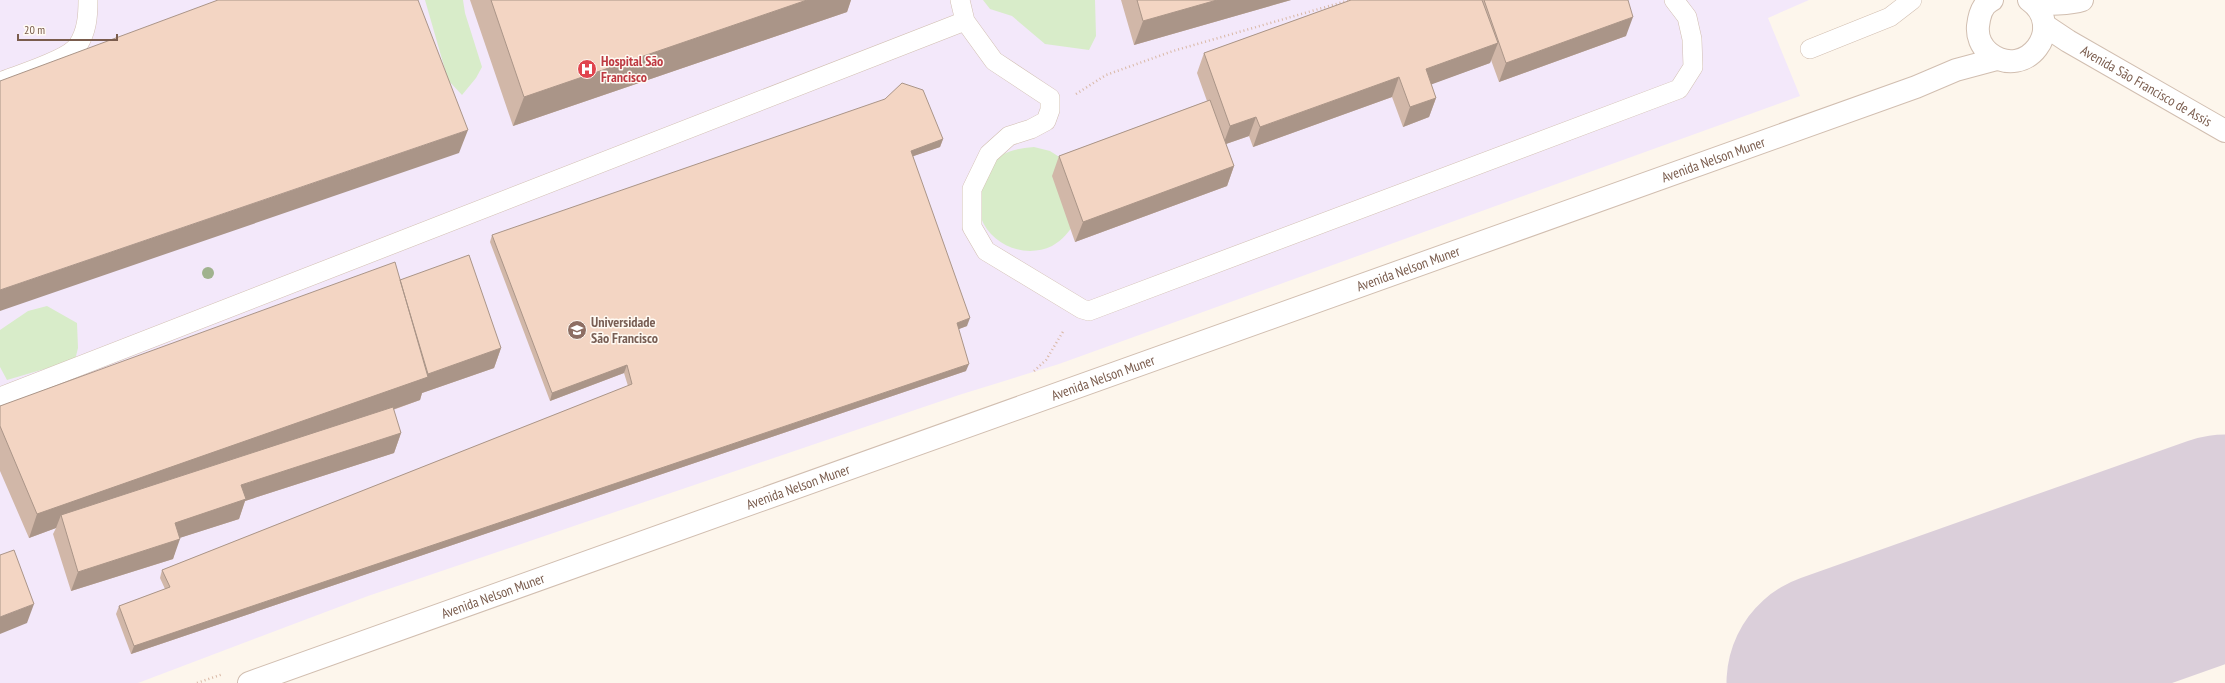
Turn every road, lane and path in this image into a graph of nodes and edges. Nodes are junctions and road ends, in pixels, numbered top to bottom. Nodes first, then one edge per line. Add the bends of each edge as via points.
1 (88, 0) edge
2 (960, 0) edge
3 (1350, 0) edge
4 (1674, 0) edge
5 (1912, 0) edge
6 (2077, 2) edge
7 (1979, 12) edge
8 (2040, 18) edge
9 (965, 21) junction
10 (1810, 49) dead end
11 (1997, 59) junction
12 (1956, 70) junction
13 (0, 82) edge
14 (1050, 110) junction
15 (2225, 131) edge
16 (0, 398) edge
17 (249, 683) edge

1 - 13 lane via 88,20 78,46 57,60
2 - 9 lane
3 - 14 path via 1173,51 1121,70 1106,76
4 - 14 lane via 1687,17 1692,39 1693,67 1679,89 1089,311 986,251 972,227 972,189 989,154 1009,136 1046,121
5 - 10 lane via 1890,17
6 - 8 street via 2064,16
7 - 11 street via 1983,48
7 - 12 street via 1966,57
8 - 11 street via 2032,54 2015,62
8 - 15 street, Avenida São Francisco de Assis via 2068,41
9 - 14 lane via 994,61 1050,98
9 - 16 lane
11 - 12 street, Avenida Nelson Muner
12 - 17 street, Avenida Nelson Muner via 1916,87

